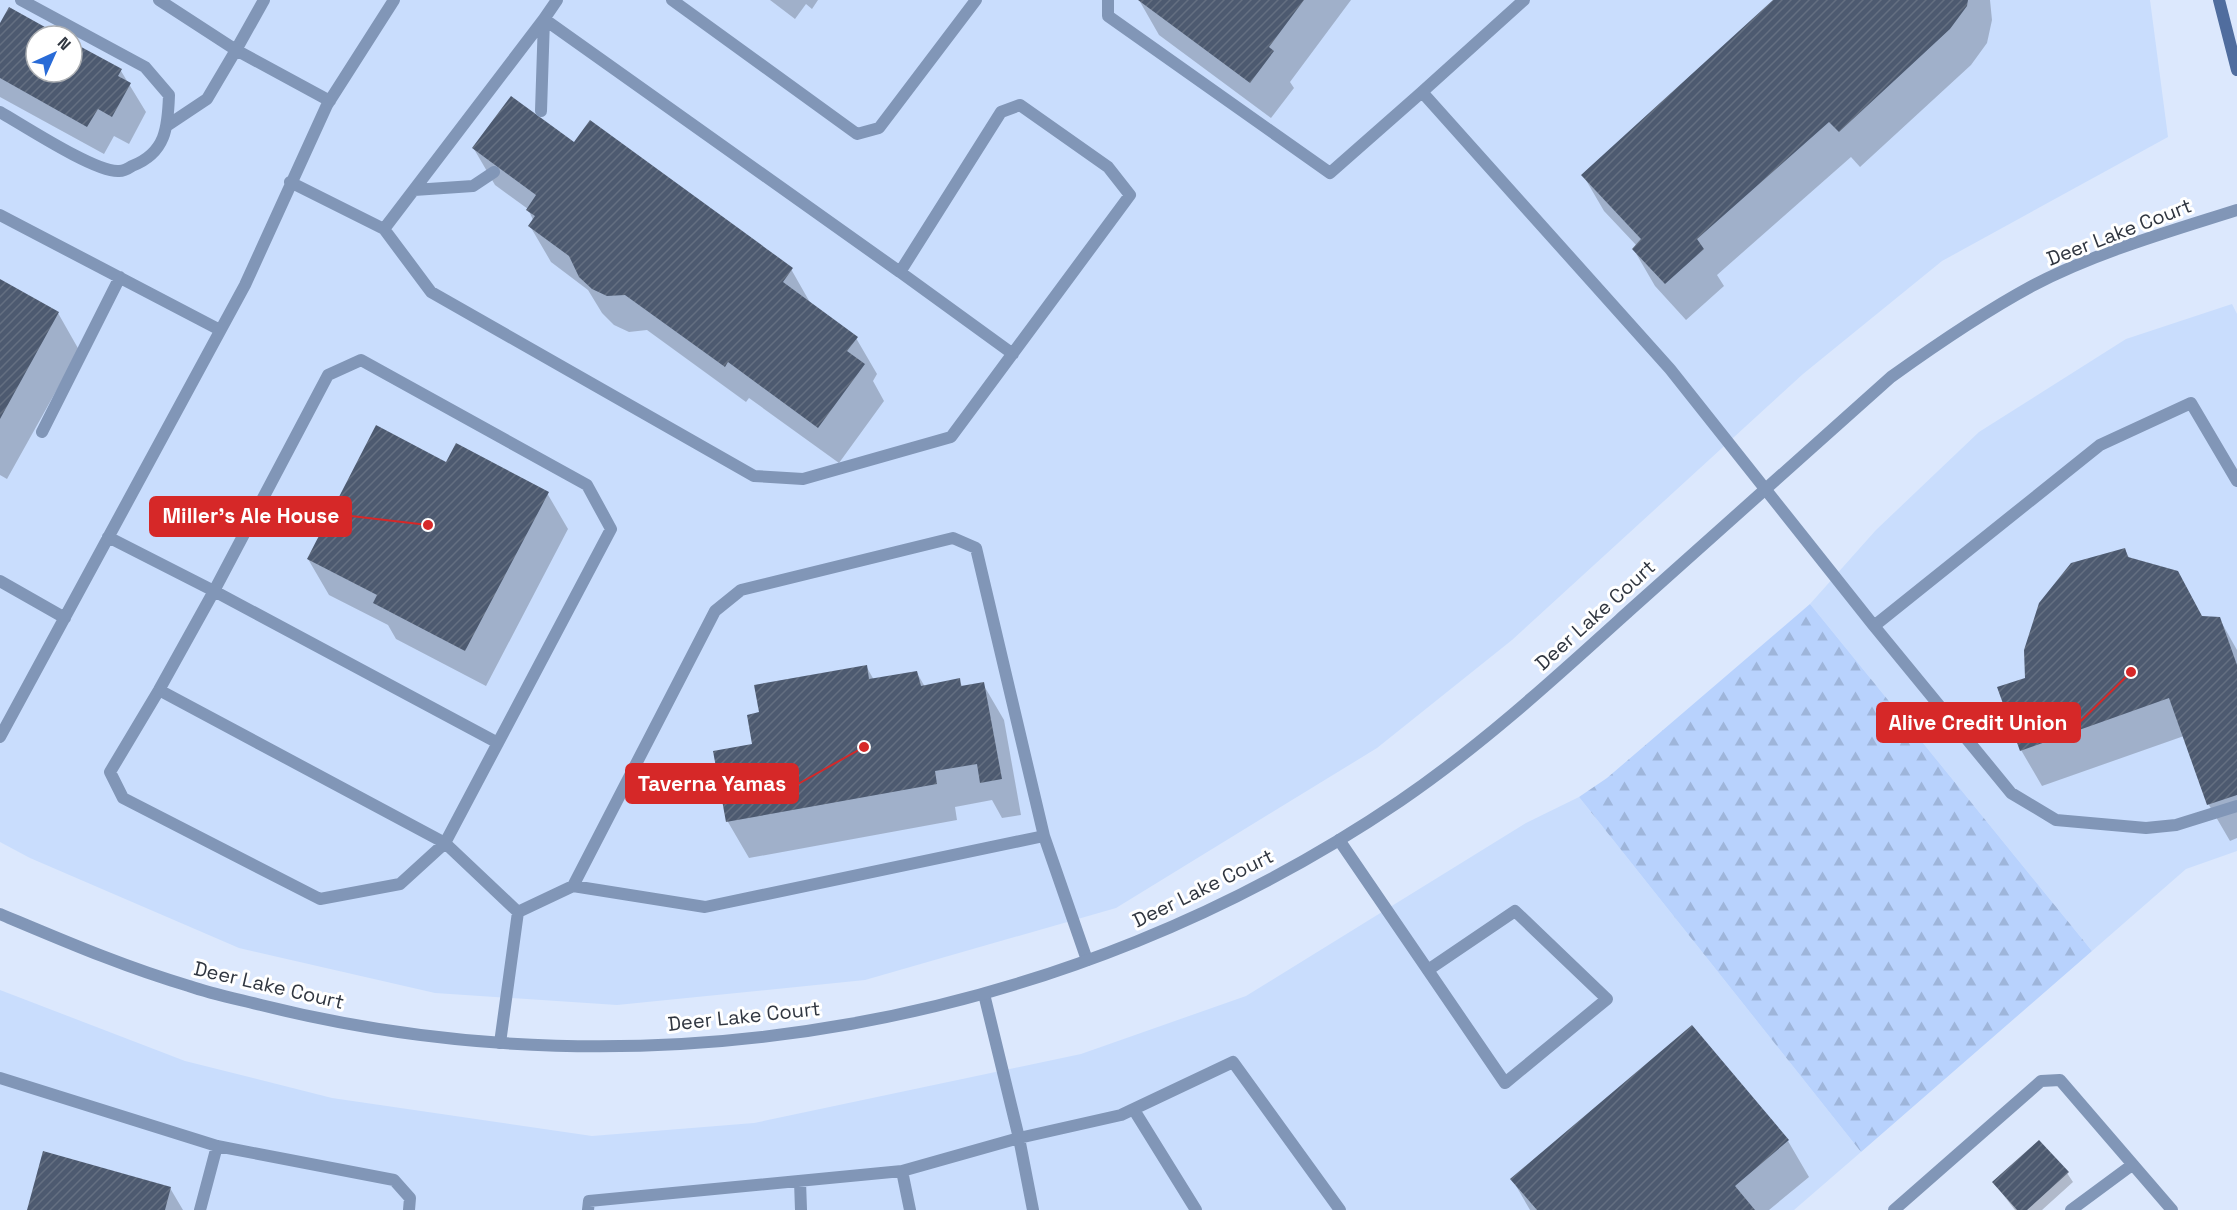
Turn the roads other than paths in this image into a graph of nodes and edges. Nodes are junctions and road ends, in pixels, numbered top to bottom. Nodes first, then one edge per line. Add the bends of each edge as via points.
1 (21, 0) edge
2 (159, 0) edge
3 (264, 0) edge
4 (394, 0) edge
5 (558, 0) edge
6 (672, 0) edge
7 (976, 0) edge
8 (1108, 0) edge
9 (1524, 0) edge
10 (2219, 0) edge
11 (544, 19) junction
12 (236, 50) junction
13 (2237, 70) edge
14 (1422, 92) junction
15 (330, 101) junction
16 (541, 111) dead end
17 (0, 112) edge
18 (168, 126) junction
19 (494, 172) dead end
20 (291, 182) junction
21 (414, 190) junction
22 (2237, 210) edge
23 (0, 215) edge
24 (384, 229) junction
25 (900, 272) junction
26 (120, 278) junction
27 (220, 330) junction
28 (1013, 354) junction
29 (42, 432) dead end
30 (2237, 481) edge
31 (1767, 489) junction
32 (108, 537) junction
33 (0, 581) edge
34 (214, 591) junction
35 (64, 618) junction
36 (1874, 626) junction
37 (159, 690) junction
38 (0, 737) edge
39 (498, 743) junction
40 (2237, 806) edge
41 (1044, 836) junction
42 (1339, 840) junction
43 (445, 843) junction
44 (573, 886) junction
45 (518, 912) junction
46 (0, 914) edge
47 (1087, 960) junction
48 (1428, 970) junction
49 (984, 994) junction
50 (500, 1043) junction
51 (0, 1080) edge
52 (1134, 1110) junction
53 (1020, 1138) junction
54 (217, 1146) junction
55 (2132, 1165) junction
56 (902, 1171) junction
57 (800, 1180) junction
58 (200, 1210) edge
59 (409, 1210) edge
60 (588, 1210) edge
61 (801, 1210) edge
62 (910, 1210) edge
63 (1032, 1210) edge
64 (1196, 1210) edge
65 (1340, 1210) edge
66 (1894, 1210) edge
67 (2071, 1210) edge
68 (2172, 1210) edge

1 - 18 street via 145,66 169,94
2 - 12 street
3 - 12 street
4 - 15 street
5 - 11 street
6 - 7 street via 857,134 879,128
8 - 14 street via 1108,16 1330,173
9 - 14 street
10 - 13 street
11 - 16 street
11 - 21 street
11 - 25 street
12 - 15 street
12 - 18 street via 207,99
14 - 31 street via 1670,369
15 - 20 street
17 - 18 street via 95,166 119,171 146,160 158,147
19 - 21 street via 473,186
20 - 24 street
20 - 27 street via 245,285
21 - 24 street
22 - 31 street, Deer Lake Court via 2112,251 2034,285 1960,328 1890,377
23 - 26 street
24 - 28 street via 430,292 754,476 803,479 951,437
25 - 28 street
25 - 28 street via 1001,112 1020,105 1108,167 1130,195
26 - 27 street
26 - 29 street
27 - 32 street
30 - 36 street via 2192,403 2100,445
31 - 36 street
31 - 42 street, Deer Lake Court via 1501,726
32 - 34 street
32 - 35 street
33 - 35 street
34 - 37 street
34 - 39 street
34 - 39 street via 328,375 361,360 587,485 611,529
35 - 38 street
36 - 40 street via 2012,793 2056,820 2146,828 2176,825
37 - 43 street
37 - 43 street via 110,772 123,798 320,899 400,884
39 - 43 street
41 - 44 street via 705,906
41 - 44 street via 976,548 953,538 741,590 715,612
41 - 47 street
42 - 47 street, Deer Lake Court via 1230,900
42 - 48 street
43 - 45 street
44 - 45 street
45 - 50 street
46 - 50 street, Deer Lake Court via 98,955 191,987 312,1017 410,1034
47 - 49 street, Deer Lake Court
48 - 48 street via 1505,1083 1607,999 1515,911
49 - 50 street, Deer Lake Court via 879,1020 756,1039 633,1047
49 - 53 street
51 - 54 street
52 - 53 street
52 - 64 street
52 - 65 street via 1233,1062
53 - 56 street
53 - 63 street
54 - 58 street
54 - 59 street via 394,1180 410,1198
55 - 66 street via 2060,1080 2041,1081
55 - 67 street
55 - 68 street
56 - 57 street
56 - 62 street
57 - 60 street via 589,1201
57 - 61 street

